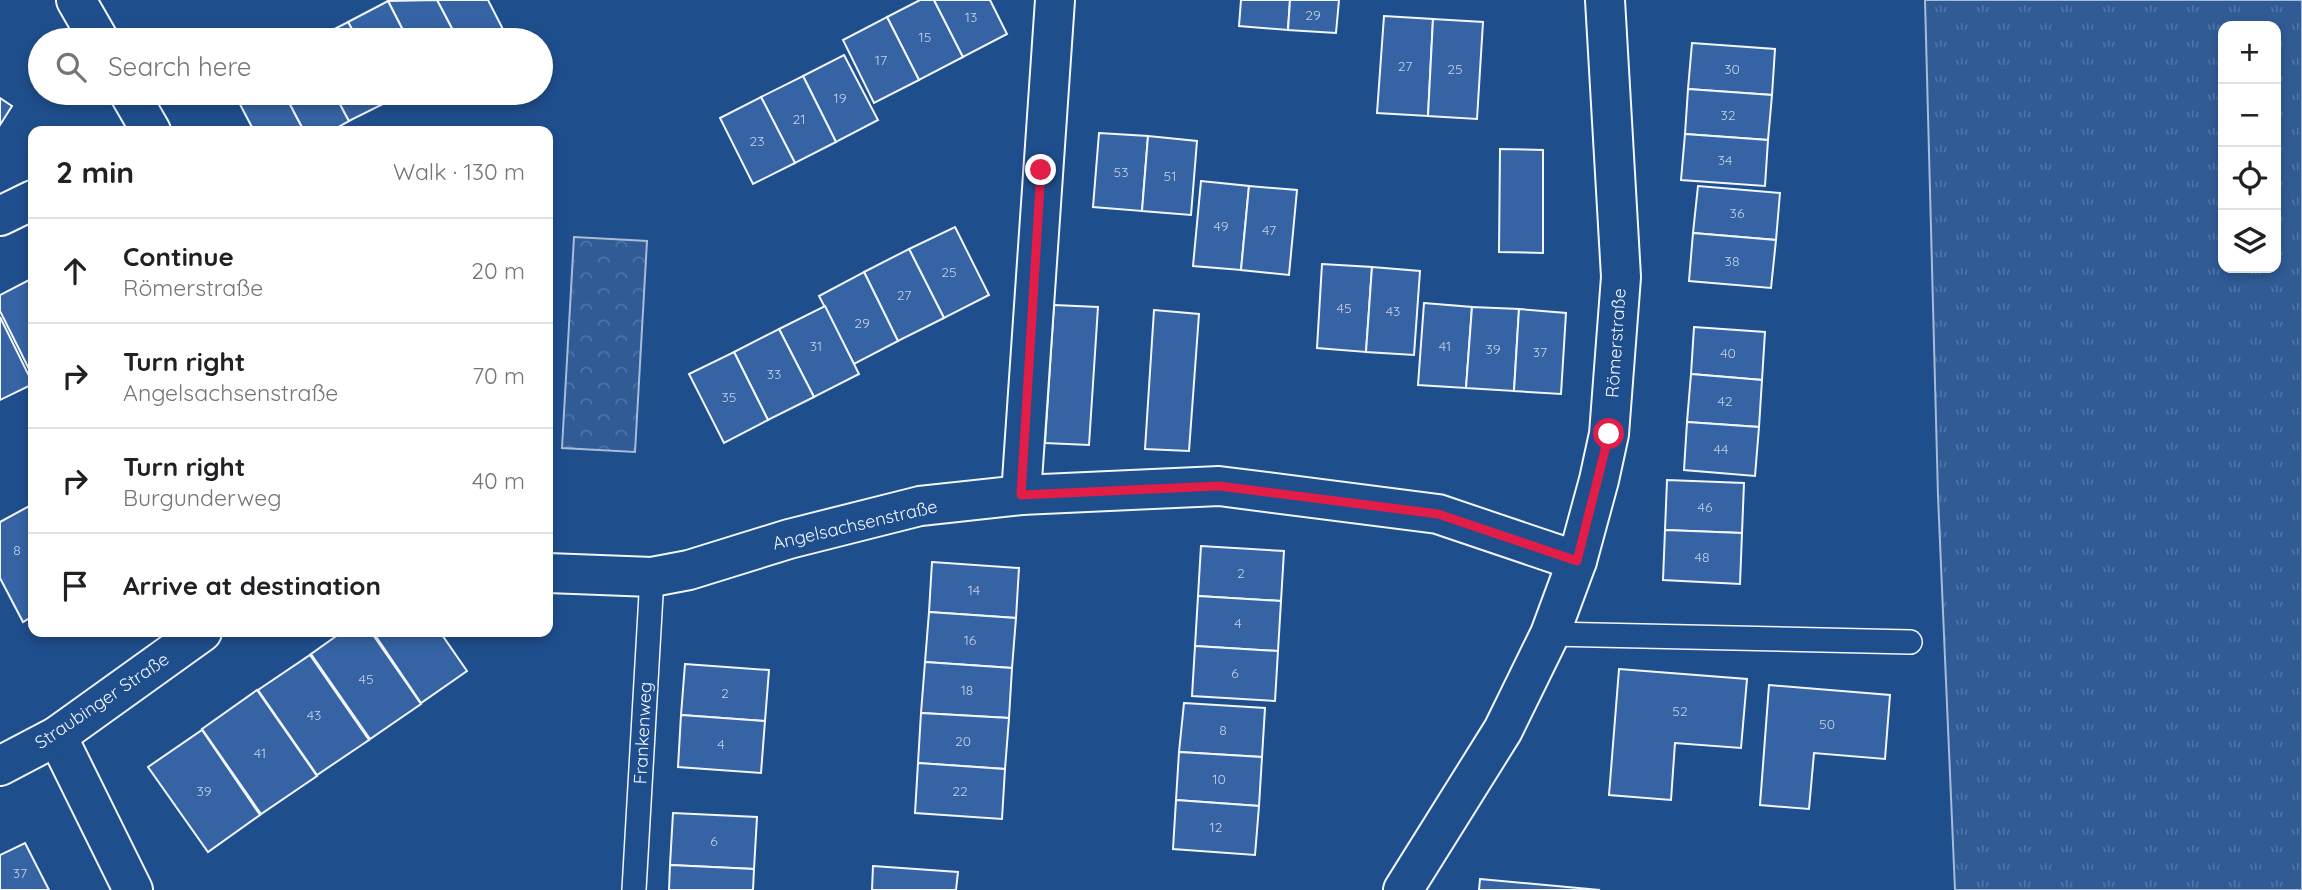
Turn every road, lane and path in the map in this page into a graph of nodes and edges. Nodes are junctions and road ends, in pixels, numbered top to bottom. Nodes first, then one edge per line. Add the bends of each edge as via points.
1 (76, 0) edge
2 (1055, 0) edge
3 (1605, 0) edge
4 (92, 28) edge
5 (136, 105) edge
6 (148, 126) edge
7 (28, 202) edge
8 (0, 216) edge
9 (1021, 495) junction
10 (1577, 561) junction
11 (553, 573) edge
12 (652, 577) junction
13 (1550, 635) junction
14 (195, 637) edge
15 (1910, 642) dead end
16 (57, 736) junction
17 (0, 766) edge
18 (134, 890) edge
19 (634, 890) edge
20 (1403, 890) edge

1 - 4 street
2 - 9 street
3 - 10 street, Römerstraße via 1621,277 1609,434
5 - 6 street
7 - 8 street
9 - 10 street, Angelsachsenstraße via 1219,486 1438,514
9 - 12 street, Angelsachsenstraße via 920,506
10 - 13 street, Römerstraße
11 - 12 street, Angelsachsenstraße
12 - 19 lane, Frankenweg
13 - 15 lane
13 - 20 street, Römerstraße via 1503,730
14 - 16 street, Straubinger Straße
16 - 17 street, Straubinger Straße
16 - 18 street

